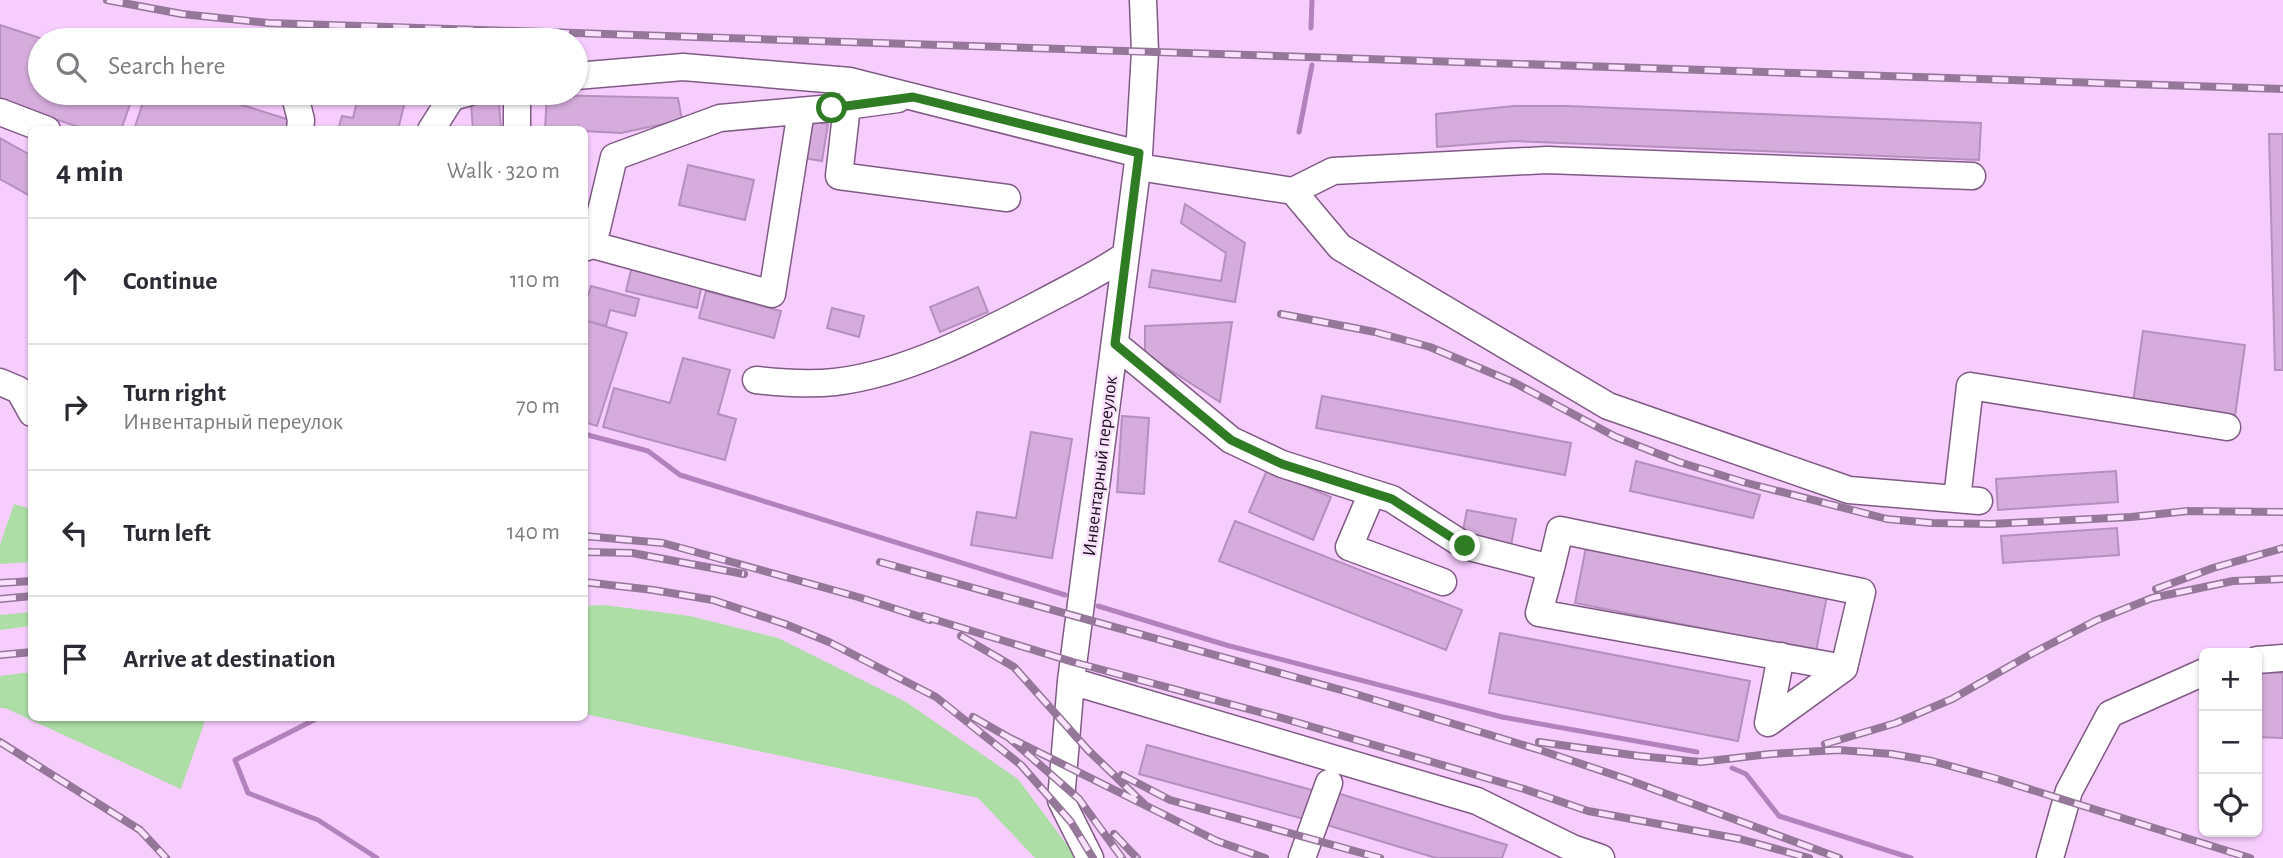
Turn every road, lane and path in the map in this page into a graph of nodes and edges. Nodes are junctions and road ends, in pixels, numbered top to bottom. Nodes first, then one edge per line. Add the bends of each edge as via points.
1 (1143, 0) edge
2 (588, 75) edge
3 (913, 97) junction
4 (297, 105) edge
5 (446, 105) edge
6 (517, 105) edge
7 (847, 106) junction
8 (0, 111) edge
9 (801, 111) junction
10 (37, 126) edge
11 (300, 126) edge
12 (433, 126) edge
13 (517, 126) edge
14 (1139, 160) junction
15 (1972, 176) dead end
16 (1293, 191) junction
17 (1006, 198) dead end
18 (589, 247) edge
19 (1126, 255) junction
20 (1115, 344) junction
21 (756, 380) dead end
22 (0, 382) edge
23 (28, 406) edge
24 (2227, 427) dead end
25 (1372, 493) junction
26 (1551, 568) junction
27 (1443, 583) dead end
28 (1781, 656) junction
29 (2283, 658) edge
30 (2262, 660) edge
31 (1844, 668) junction
32 (2199, 674) edge
33 (1071, 681) junction
34 (1329, 783) dead end
35 (1090, 858) edge
36 (1302, 858) edge
37 (1601, 858) edge
38 (2050, 858) edge

1 - 14 street, Инвентарный переулок
2 - 3 street via 683,67 850,81
3 - 7 street
3 - 14 street
4 - 11 street
5 - 12 street
6 - 13 street
7 - 9 street
7 - 17 street via 839,176
8 - 10 street
9 - 18 street via 720,118 614,157
9 - 18 street via 772,294
14 - 16 street
14 - 19 street, Инвентарный переулок
15 - 16 street via 1547,160 1333,171
16 - 24 street via 1340,247 1608,406 1849,490 1968,500 1970,386
19 - 20 street, Инвентарный переулок
19 - 21 street via 982,334 892,369 838,382
20 - 25 street via 1231,440 1282,464
20 - 33 street, Инвентарный переулок
22 - 23 street via 19,390
25 - 26 street via 1392,499 1465,546
25 - 27 street via 1349,547
26 - 28 street via 1539,613
26 - 31 street via 1560,530 1863,592
28 - 31 street
28 - 31 street via 1768,723
29 - 30 street
32 - 38 street via 2110,714 2069,791
33 - 35 street, Инвентарный переулок via 1061,800
33 - 37 street via 1477,801
34 - 36 street

